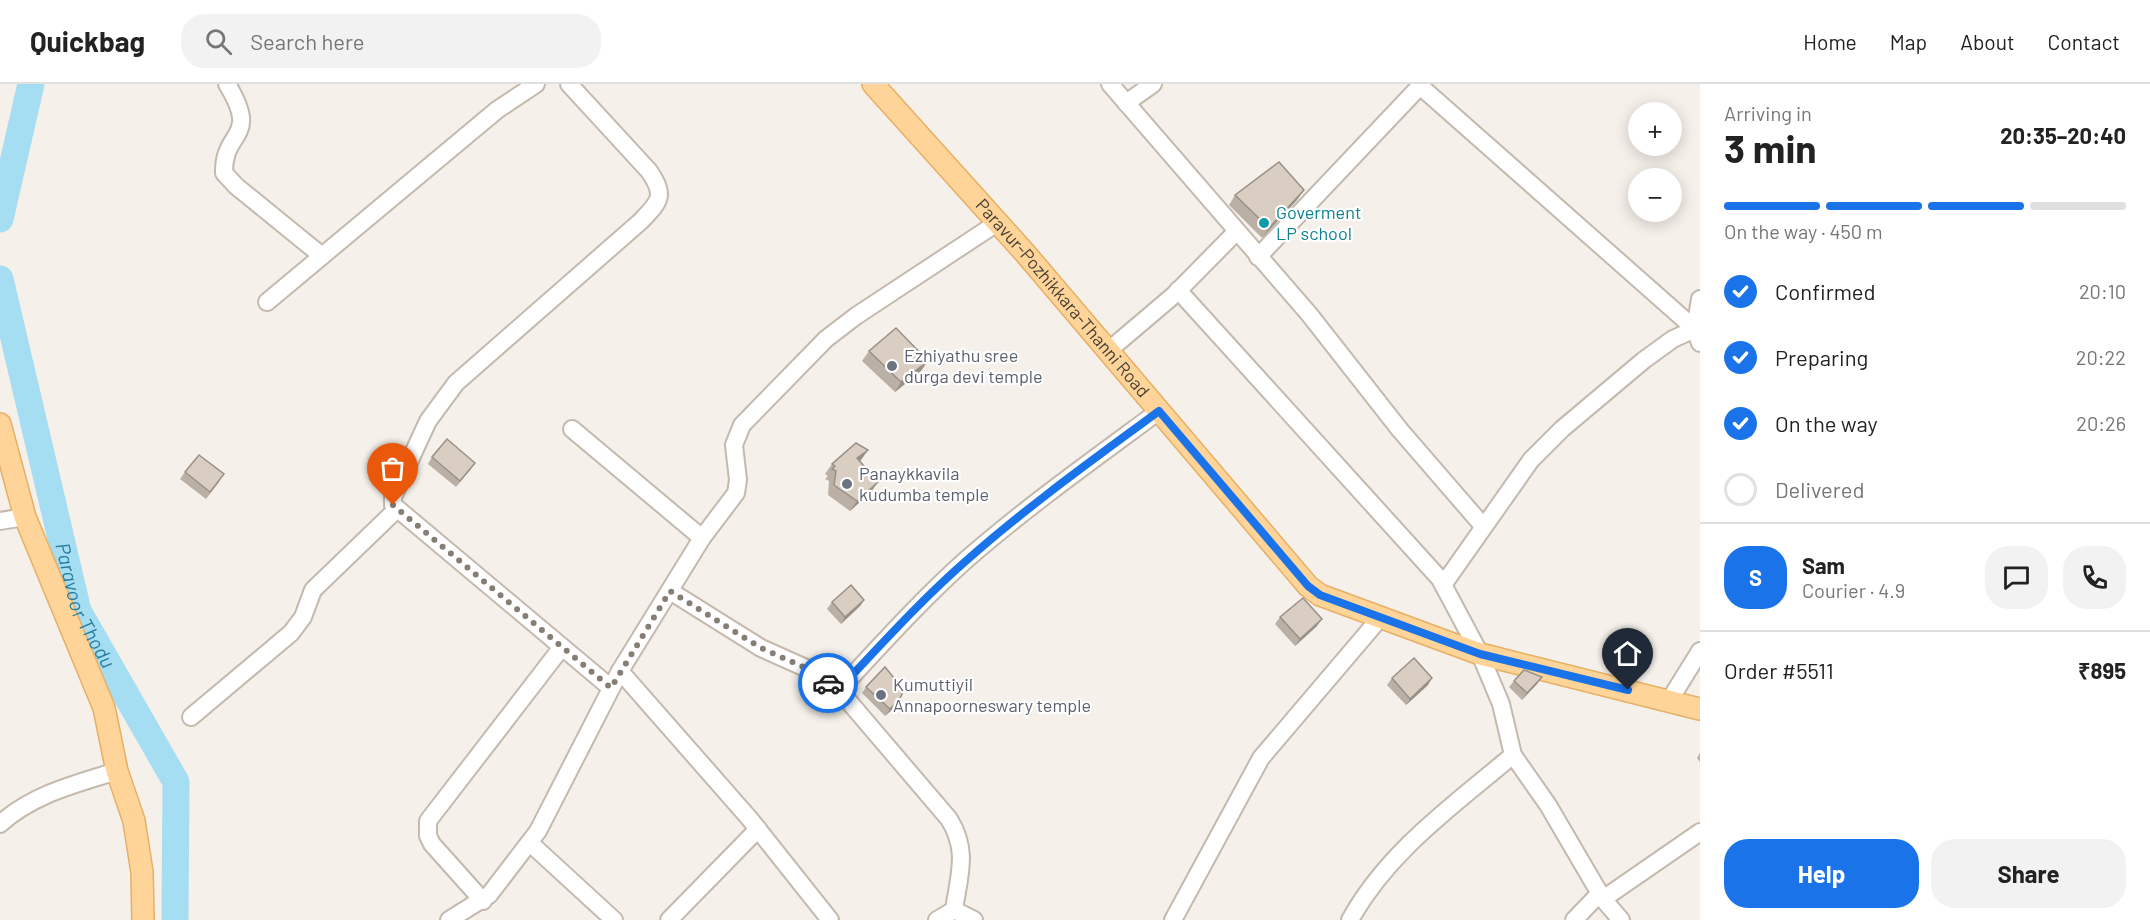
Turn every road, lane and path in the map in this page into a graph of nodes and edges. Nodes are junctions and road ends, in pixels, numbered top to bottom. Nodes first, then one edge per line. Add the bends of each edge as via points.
1 (227, 84) edge
2 (536, 84) edge
3 (569, 84) edge
4 (873, 84) edge
5 (1110, 84) edge
6 (1153, 84) edge
7 (1421, 85) edge
8 (1126, 103) junction
9 (997, 223) junction
10 (1236, 232) junction
11 (322, 256) junction
12 (1258, 257) junction
13 (1178, 291) junction
14 (1700, 299) edge
15 (267, 302) dead end
16 (1698, 336) edge
17 (1108, 351) junction
18 (1159, 411) junction
19 (0, 424) edge
20 (572, 429) dead end
21 (396, 510) junction
22 (25, 517) junction
23 (0, 521) edge
24 (1483, 526) junction
25 (702, 538) junction
26 (1443, 585) junction
27 (670, 591) junction
28 (1380, 618) junction
29 (562, 648) junction
30 (1700, 651) edge
31 (1480, 654) junction
32 (620, 671) junction
33 (611, 688) junction
34 (838, 690) junction
35 (1669, 701) junction
36 (1700, 709) edge
37 (191, 717) dead end
38 (1513, 755) junction
39 (117, 771) junction
40 (0, 824) edge
41 (758, 829) junction
42 (1700, 832) edge
43 (530, 843) junction
44 (1602, 896) junction
45 (483, 901) junction
46 (954, 910) junction
47 (1180, 917) edge
48 (143, 920) edge
49 (448, 920) edge
50 (614, 920) edge
51 (669, 920) edge
52 (830, 920) edge
53 (937, 920) edge
54 (974, 920) edge
55 (1350, 920) edge
56 (1574, 920) edge
57 (1621, 920) edge

1 - 11 street via 238,103 242,124 225,172 236,186
2 - 11 street via 497,110
3 - 21 street via 649,171 659,186 660,196 641,221 456,383 440,402 393,497
4 - 9 main road, Paravur-Pozhikkara-Thanni Road
5 - 8 street
6 - 8 street
7 - 12 street
7 - 16 street
8 - 10 street
9 - 17 main road, Paravur-Pozhikkara-Thanni Road
9 - 25 street via 826,339 754,411 742,425 734,445 736,492
10 - 12 street
10 - 13 street
11 - 15 street
12 - 24 street
13 - 17 street
13 - 26 street
14 - 16 street
16 - 24 street via 1673,339 1562,429 1531,460
17 - 18 main road, Paravur-Pozhikkara-Thanni Road
18 - 28 main road, Paravur-Pozhikkara-Thanni Road via 1308,586 1330,600
18 - 34 street via 1038,501 967,560 918,605
19 - 22 main road
20 - 25 street
21 - 29 street
21 - 37 street via 312,590 303,617 291,633
22 - 23 street
22 - 39 main road via 104,708
24 - 26 street
25 - 27 street
26 - 31 street
27 - 32 street
27 - 34 street
28 - 31 main road, Paravur-Pozhikkara-Thanni Road
28 - 47 street via 1261,758
29 - 33 street
29 - 45 street via 428,821 432,844
30 - 35 street
31 - 35 main road, Paravur-Pozhikkara-Thanni Road
31 - 38 street via 1501,704
32 - 33 street
32 - 41 street
33 - 43 street
34 - 46 street via 959,834 962,847
35 - 36 main road, Paravur-Pozhikkara-Thanni Road
38 - 44 street
38 - 55 street via 1414,838 1393,860
39 - 40 street via 51,792 22,806
39 - 48 main road via 134,821 142,872
41 - 51 street
41 - 52 street
42 - 44 street
43 - 45 street
43 - 50 street
44 - 56 street
44 - 57 street
45 - 49 street
46 - 53 street
46 - 54 street

